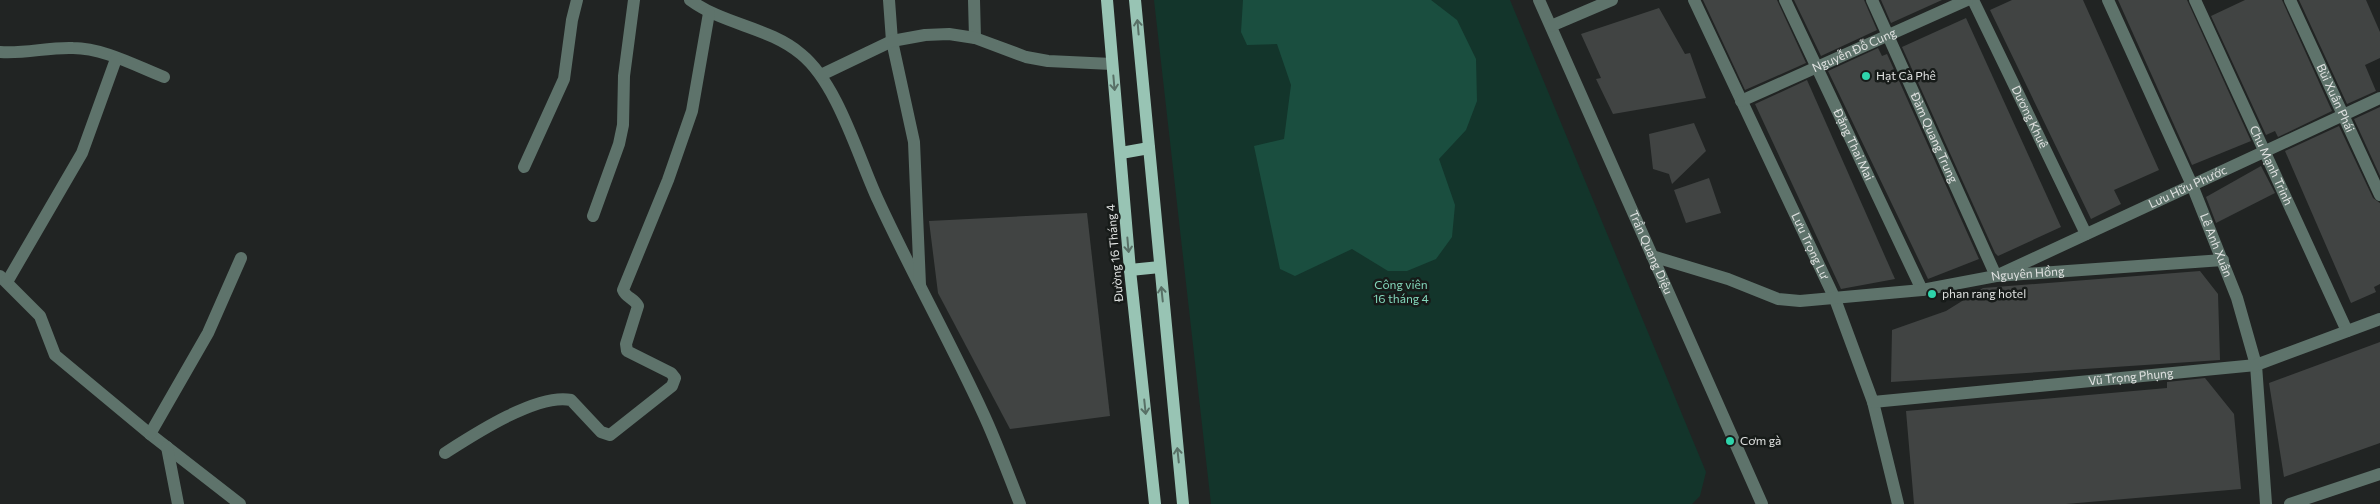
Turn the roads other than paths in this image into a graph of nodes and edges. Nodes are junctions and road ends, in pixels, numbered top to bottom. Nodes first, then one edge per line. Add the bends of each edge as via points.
1 (576, 0) edge
2 (634, 0) edge
3 (690, 0) edge
4 (889, 0) edge
5 (974, 0) edge
6 (1106, 0) edge
7 (1135, 0) edge
8 (1540, 0) edge
9 (1612, 0) edge
10 (1694, 0) edge
11 (1785, 0) edge
12 (1872, 0) edge
13 (1967, 0) edge
14 (1973, 0) edge
15 (2108, 0) edge
16 (2195, 0) edge
17 (2290, 0) edge
18 (709, 13) junction
19 (1551, 26) junction
20 (1888, 34) junction
21 (975, 38) junction
22 (892, 41) junction
23 (0, 52) edge
24 (116, 59) junction
25 (1112, 64) junction
26 (1816, 66) junction
27 (821, 76) junction
28 (164, 77) dead end
29 (2380, 98) edge
30 (1742, 101) junction
31 (2343, 115) junction
32 (1149, 148) junction
33 (2264, 152) junction
34 (1121, 153) junction
35 (524, 167) dead end
36 (2192, 185) junction
37 (2380, 195) edge
38 (592, 216) dead end
39 (2086, 234) junction
40 (1652, 256) junction
41 (240, 258) dead end
42 (2223, 260) junction
43 (1160, 267) junction
44 (1130, 270) junction
45 (1996, 276) junction
46 (3, 279) edge
47 (920, 290) junction
48 (1922, 290) junction
49 (1835, 299) junction
50 (2380, 319) edge
51 (2347, 331) junction
52 (2256, 364) junction
53 (1873, 402) junction
54 (150, 434) junction
55 (167, 447) junction
56 (445, 453) dead end
57 (2380, 474) edge
58 (178, 504) edge
59 (240, 504) edge
60 (1020, 504) edge
61 (1155, 504) edge
62 (1183, 504) edge
63 (1762, 504) edge
64 (1898, 504) edge
65 (2266, 504) edge
66 (2290, 504) edge

1 - 35 street via 564,79
2 - 38 street via 624,76 623,125
3 - 18 street
4 - 22 street
5 - 21 street
6 - 25 main road, Đường 16 Tháng 4
32 -> 7 main road
8 - 19 street, Trần Quang Diệu
9 - 19 street
10 - 30 street, Lưu Trọng Lư
11 - 26 street, Đặng Thai Mai
12 - 20 street, Đàm Quang Trung
13 - 20 street, Nguyễn Đỗ Cung
14 - 39 street, Dương Khuê
15 - 36 street, Lê Anh Xuân
16 - 33 street, Chu Mạnh Trinh
17 - 31 street, Bùi Xuân Phái
18 - 27 street via 786,43 802,54
18 - 56 street via 692,111 668,180 622,290 638,306 626,344 627,351 672,373 672,386 610,435 601,432 571,400 557,399 497,421
19 - 40 street, Trần Quang Diệu
20 - 26 street, Nguyễn Đỗ Cung
20 - 45 street, Đàm Quang Trung
21 - 22 street via 941,35
21 - 25 street via 1026,57
22 - 27 street
22 - 47 street via 914,142
23 - 24 street via 18,54 74,48 92,50
24 - 28 street
24 - 46 street via 82,153
25 -> 34 main road, Đường 16 Tháng 4
26 - 30 street, Nguyễn Đỗ Cung
26 - 48 street, Đặng Thai Mai
27 - 47 street via 841,113
29 - 31 street, Lưu Hữu Phước
30 - 49 street, Lưu Trọng Lư
31 - 33 street, Lưu Hữu Phước
31 - 37 street, Bùi Xuân Phái
32 - 34 main road
32 - 43 main road
33 - 36 street, Lưu Hữu Phước
33 - 51 street, Chu Mạnh Trinh
34 -> 44 main road, Đường 16 Tháng 4
36 - 39 street, Lưu Hữu Phước
36 - 42 street, Lê Anh Xuân
39 - 45 street, Lưu Hữu Phước
40 - 49 street, Nguyên Hồng via 1728,279 1778,299
40 - 63 street, Trần Quang Diệu
41 - 54 street via 208,334
42 - 45 street, Nguyên Hồng
42 - 52 street, Lê Anh Xuân
43 - 44 main road
62 -> 43 main road
44 -> 61 main road, Đường 16 Tháng 4
45 - 48 street, Nguyên Hồng
46 - 54 street via 40,316 55,355
47 - 60 street via 983,414
48 - 49 street, Nguyên Hồng
49 - 53 street, Lưu Trọng Lư
50 - 51 street, Vũ Trọng Phụng
51 - 52 street, Vũ Trọng Phụng
52 - 53 street, Vũ Trọng Phụng
52 - 65 street, Lê Anh Xuân
53 - 64 street, Lưu Trọng Lư
54 - 55 street
55 - 58 street
55 - 59 street
57 - 66 street

